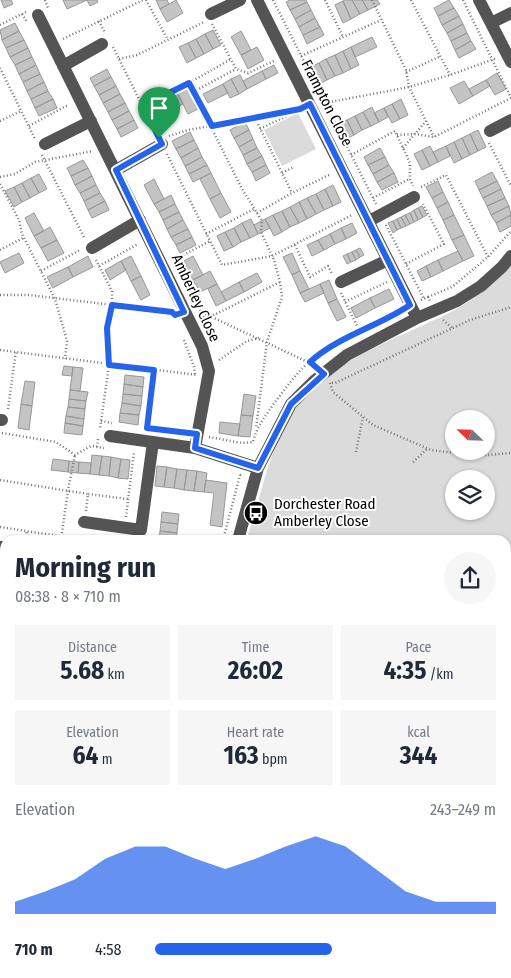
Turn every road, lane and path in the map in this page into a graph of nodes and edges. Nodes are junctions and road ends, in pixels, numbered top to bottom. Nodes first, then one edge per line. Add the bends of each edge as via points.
1 (145, 0) edge
2 (240, 0) edge
3 (257, 0) edge
4 (273, 0) edge
5 (325, 0) edge
6 (372, 0) edge
7 (411, 0) edge
8 (464, 0) edge
9 (479, 0) edge
10 (46, 2) dead end
11 (35, 11) junction
12 (511, 13) edge
13 (211, 14) dead end
14 (381, 20) junction
15 (99, 21) junction
16 (491, 23) junction
17 (0, 25) edge
18 (343, 37) junction
19 (64, 39) dead end
20 (168, 40) junction
21 (107, 41) junction
22 (301, 56) junction
23 (439, 57) junction
24 (509, 58) edge
25 (119, 59) junction
26 (231, 60) junction
27 (493, 60) junction
28 (275, 61) dead end
29 (63, 66) junction
30 (0, 68) edge
31 (236, 69) junction
32 (406, 72) junction
33 (450, 75) junction
34 (189, 83) junction
35 (409, 87) junction
36 (193, 92) junction
37 (511, 98) edge
38 (324, 104) junction
39 (68, 105) dead end
40 (143, 106) junction
41 (22, 110) junction
42 (255, 118) junction
43 (511, 120) edge
44 (0, 121) edge
45 (91, 121) junction
46 (426, 121) junction
47 (29, 126) junction
48 (212, 126) junction
49 (260, 129) junction
50 (415, 134) junction
51 (397, 136) dead end
52 (434, 137) junction
53 (489, 137) joint
54 (160, 141) junction
55 (41, 146) junction
56 (104, 147) junction
57 (403, 148) dead end
58 (45, 160) junction
59 (294, 167) dead end
60 (116, 170) junction
61 (282, 173) junction
62 (332, 174) dead end
63 (0, 177) edge
64 (410, 179) dead end
65 (0, 184) edge
66 (511, 186) edge
67 (292, 193) junction
68 (414, 194) joint
69 (373, 198) junction
70 (254, 208) junction
71 (257, 213) junction
72 (381, 214) junction
73 (353, 215) dead end
74 (140, 220) junction
75 (369, 221) junction
76 (511, 231) edge
77 (206, 234) junction
78 (24, 237) junction
79 (210, 242) junction
80 (138, 244) dead end
81 (0, 250) edge
82 (89, 251) junction
83 (272, 256) junction
84 (511, 256) edge
85 (488, 257) junction
86 (174, 260) dead end
87 (388, 260) junction
88 (99, 266) junction
89 (41, 271) junction
90 (280, 282) junction
91 (341, 282) dead end
92 (387, 282) dead end
93 (0, 295) edge
94 (428, 297) dead end
95 (55, 298) junction
96 (424, 299) dead end
97 (346, 302) dead end
98 (112, 305) junction
99 (410, 305) junction
100 (511, 307) edge
101 (184, 312) junction
102 (210, 317) junction
103 (417, 318) junction
104 (181, 332) dead end
105 (259, 338) junction
106 (267, 342) junction
107 (0, 350) edge
108 (16, 351) junction
109 (65, 359) junction
110 (219, 360) dead end
111 (310, 362) junction
112 (109, 365) junction
113 (154, 370) junction
114 (201, 375) junction
115 (327, 378) junction
116 (363, 416) junction
117 (4, 421) edge
118 (101, 422) junction
119 (119, 424) dead end
120 (147, 428) dead end
121 (256, 430) junction
122 (6, 434) dead end
123 (197, 434) junction
124 (102, 435) junction
125 (153, 442) junction
126 (97, 447) dead end
127 (195, 448) junction
128 (428, 448) junction
129 (134, 452) dead end
130 (356, 452) dead end
131 (511, 452) edge
132 (75, 455) dead end
133 (413, 462) dead end
134 (258, 468) junction
135 (0, 480) edge
136 (68, 490) junction
137 (88, 494) junction
138 (128, 499) junction
139 (84, 522) joint
140 (0, 527) edge
141 (124, 528) junction
142 (26, 531) junction
143 (26, 535) edge
144 (52, 535) edge
145 (62, 535) edge
146 (239, 535) edge

1 - 15 path
1 - 20 path
2 - 13 street
3 - 75 street, Frampton Close
4 - 22 path
5 - 18 path
6 - 14 path
7 - 23 path
8 - 27 path
9 - 16 street
10 - 11 path
11 - 17 path
11 - 29 street, Amberley Close
12 - 16 street
14 - 18 path
14 - 32 path
15 - 19 path
15 - 21 path
16 - 24 street
18 - 22 path
20 - 25 path via 137,55
20 - 26 path via 209,19
21 - 25 path
21 - 29 street
22 - 38 path
23 - 32 path
23 - 33 path
24 - 27 path
25 - 40 path
26 - 31 path
26 - 34 path
27 - 33 path
27 - 37 path
28 - 31 path via 248,73
29 - 45 street, Amberley Close
30 - 41 path
31 - 36 path
32 - 35 path
33 - 35 path
34 - 36 path
34 - 40 path
35 - 38 path
35 - 46 path
36 - 48 path
37 - 52 path
38 - 69 path
39 - 47 path
40 - 54 path
41 - 44 path
41 - 47 path
42 - 48 path
42 - 49 path
42 - 49 path via 300,109
43 - 53 street
45 - 55 street
45 - 56 street, Amberley Close
46 - 50 path
46 - 52 path
47 - 55 path
48 - 54 path
48 - 70 path
49 - 61 path
50 - 51 path
50 - 52 path
50 - 57 path
53 - 66 path
54 - 60 street
54 - 77 path
55 - 58 path
56 - 58 path
56 - 60 street, Amberley Close
58 - 63 path
58 - 82 path
59 - 61 path
60 - 74 street, Amberley Close
61 - 67 path
62 - 67 path
64 - 69 path
65 - 78 path
67 - 71 path
68 - 72 street
68 - 85 path via 446,175
69 - 72 path
70 - 71 path
70 - 77 path
71 - 83 path
72 - 75 street
72 - 96 path
73 - 83 path
74 - 82 street
74 - 101 street, Amberley Close
75 - 87 street, Frampton Close
76 - 85 path
77 - 79 path
78 - 81 path
78 - 89 path
79 - 83 path via 222,265
79 - 86 path
80 - 88 path
82 - 88 path
82 - 89 path
83 - 90 path
84 - 103 street via 480,286 457,301
85 - 94 path via 452,286
87 - 91 street
87 - 99 street, Frampton Close
88 - 98 path via 112,291
89 - 95 path
90 - 102 path
90 - 106 path via 282,298
92 - 97 path
93 - 95 path
95 - 98 path
95 - 109 path via 68,341
98 - 101 path via 162,310 175,315
98 - 112 path via 107,328
99 - 103 street, Frampton Close
99 - 111 path via 352,335
100 - 115 path via 470,320 335,383
101 - 102 path via 196,309
101 - 114 street, Amberley Close via 202,346 209,371
102 - 105 path
103 - 115 street via 347,355
104 - 114 path via 194,367
105 - 106 path
105 - 110 path via 246,341
106 - 111 path
106 - 121 path
107 - 108 path
108 - 109 path
108 - 117 path
109 - 112 path
111 - 115 path
111 - 121 path via 294,378
112 - 113 path
112 - 118 path
113 - 114 path
113 - 120 path
114 - 123 street, Amberley Close
115 - 116 path via 333,392
115 - 134 street via 291,404
116 - 128 path via 373,425
116 - 130 path
117 - 122 path
118 - 119 path
118 - 124 path
121 - 123 path via 253,442 242,443
123 - 127 street, Amberley Close
124 - 125 street
124 - 126 path
125 - 127 street
125 - 141 street via 140,530
127 - 134 street
128 - 131 path via 477,456
128 - 133 path
129 - 138 path
132 - 136 path
134 - 146 street
135 - 136 path
136 - 137 path
136 - 145 path
137 - 138 path
137 - 139 path
138 - 141 path
139 - 141 street
140 - 142 path
142 - 143 path
142 - 144 path

